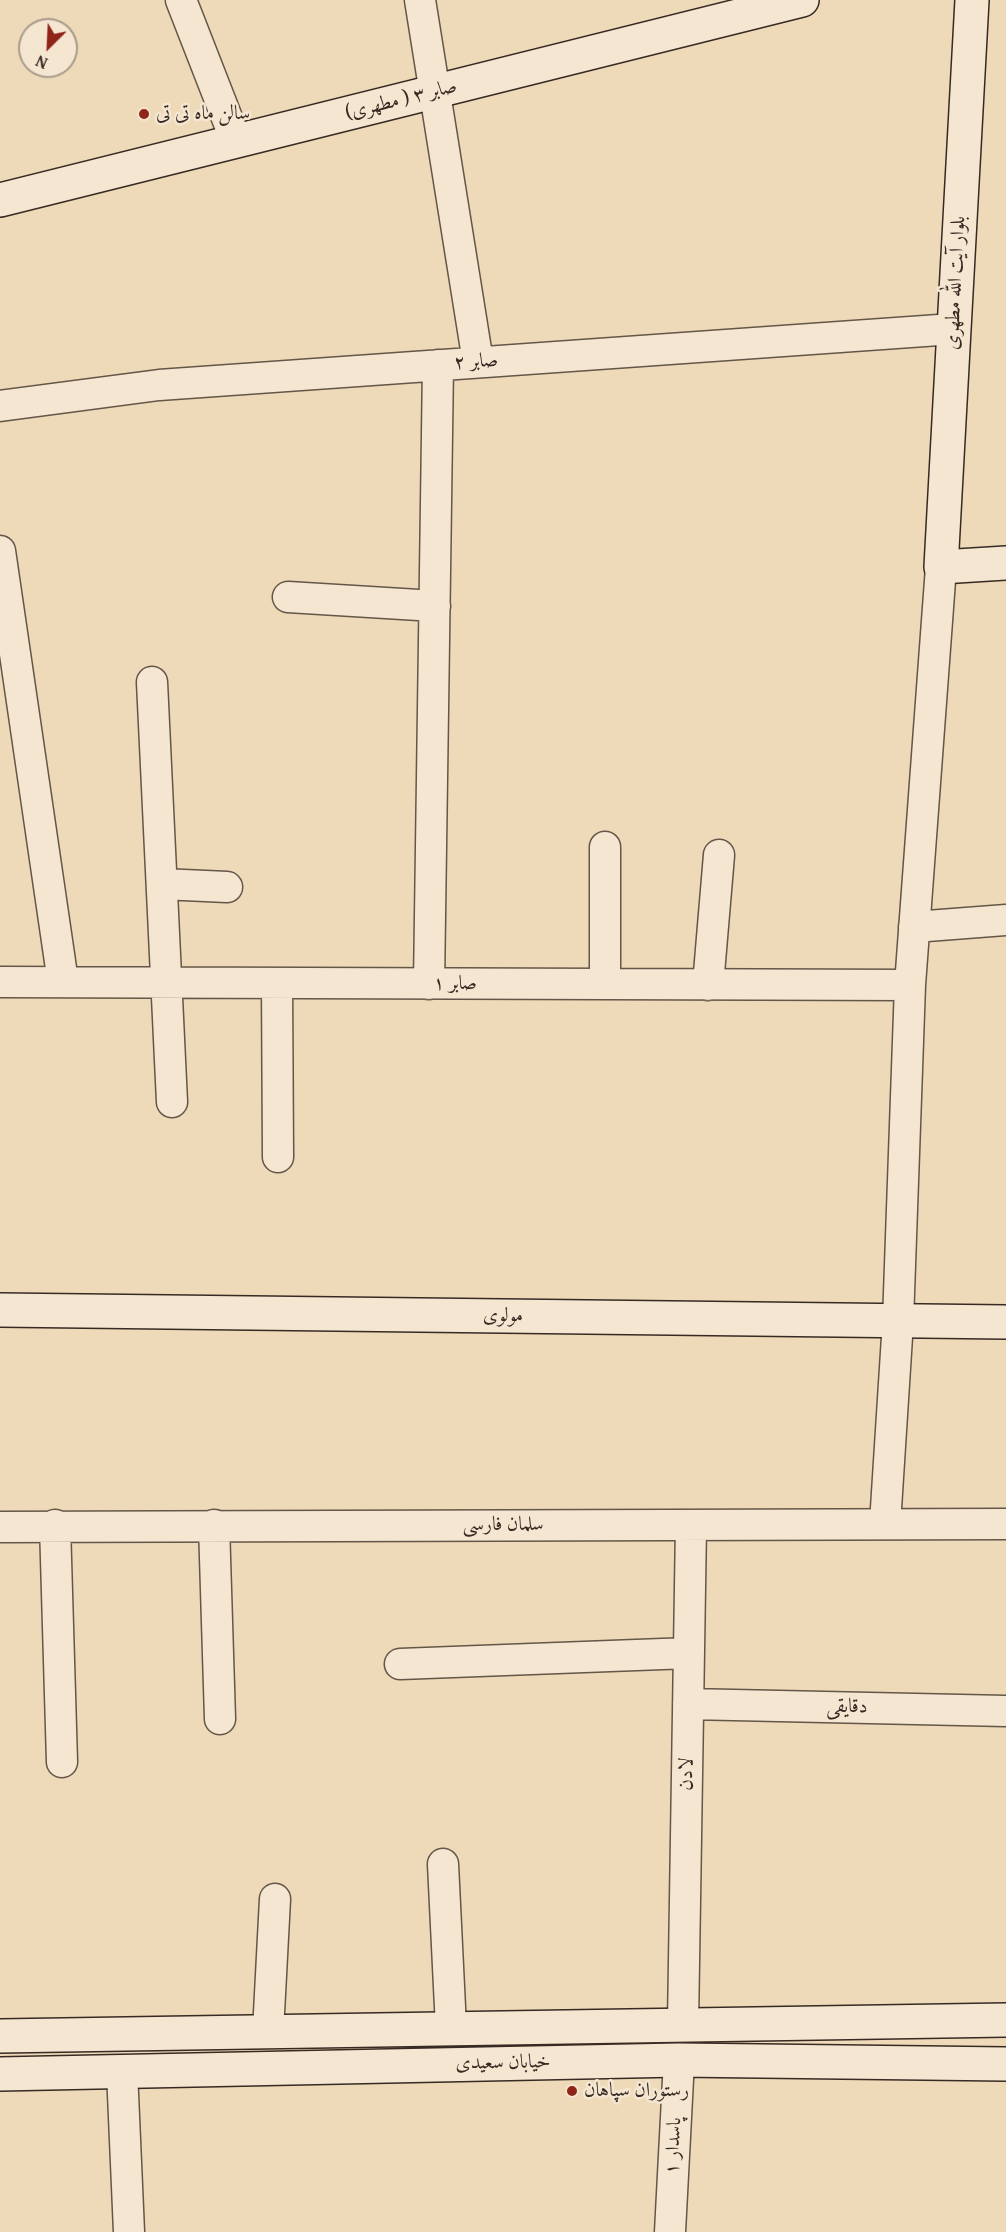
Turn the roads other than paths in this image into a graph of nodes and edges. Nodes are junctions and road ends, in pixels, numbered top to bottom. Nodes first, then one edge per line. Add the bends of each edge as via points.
1 (181, 0) edge
2 (420, 0) edge
3 (802, 0) edge
4 (972, 0) edge
5 (435, 91) junction
6 (236, 141) junction
7 (0, 200) edge
8 (953, 329) junction
9 (478, 362) junction
10 (438, 365) junction
11 (0, 406) edge
12 (0, 551) edge
13 (0, 557) edge
14 (1006, 563) edge
15 (941, 567) junction
16 (288, 597) dead end
17 (435, 606) junction
18 (152, 682) dead end
19 (12, 714) edge
20 (605, 847) dead end
21 (719, 855) dead end
22 (162, 884) junction
23 (227, 887) dead end
24 (1006, 920) edge
25 (914, 927) junction
26 (0, 982) edge
27 (63, 982) junction
28 (166, 982) junction
29 (277, 983) junction
30 (429, 984) junction
31 (605, 984) junction
32 (708, 985) junction
33 (910, 985) junction
34 (172, 1102) dead end
35 (278, 1157) dead end
36 (0, 1310) edge
37 (898, 1321) junction
38 (1006, 1322) edge
39 (885, 1524) junction
40 (1006, 1524) edge
41 (214, 1525) junction
42 (691, 1525) junction
43 (55, 1526) junction
44 (0, 1527) edge
45 (689, 1653) junction
46 (400, 1664) dead end
47 (688, 1704) junction
48 (1006, 1712) edge
49 (220, 1719) dead end
50 (62, 1762) dead end
51 (443, 1864) dead end
52 (275, 1899) dead end
53 (1006, 2020) edge
54 (683, 2024) junction
55 (451, 2028) junction
56 (268, 2032) junction
57 (0, 2036) edge
58 (679, 2060) junction
59 (1006, 2064) edge
60 (122, 2071) junction
61 (0, 2074) edge
62 (129, 2232) edge
63 (670, 2232) edge

1 - 6 street
2 - 5 street
3 - 5 street, صابر ۳ ( مطهری)
4 - 8 street, بلوار آیت الله مطهری
5 - 6 street, صابر ۳ ( مطهری)
5 - 9 street
6 - 7 street, صابر ۳ ( مطهری)
8 - 9 street, صابر ۲
8 - 15 street, بلوار آیت الله مطهری
9 - 10 street, صابر ۲
10 - 11 street, صابر ۲ via 159,385
10 - 17 street
12 - 13 street
13 - 19 street
14 - 15 street
15 - 25 street
16 - 17 street
17 - 30 street
18 - 22 street
19 - 27 street
20 - 31 street
21 - 32 street
22 - 23 street
22 - 28 street
24 - 25 street
25 - 33 street
26 - 27 street, صابر ۱
27 - 28 street, صابر ۱
28 - 29 street, صابر ۱
28 - 34 street
29 - 30 street, صابر ۱
29 - 35 street
30 - 31 street, صابر ۱
31 - 32 street, صابر ۱
32 - 33 street, صابر ۱
33 - 37 street
36 - 37 street, مولوی
37 - 38 street, مولوی
37 - 39 street
39 - 40 street, سلمان فارسی
39 - 42 street, سلمان فارسی
41 - 42 street, سلمان فارسی
41 - 43 street, سلمان فارسی
41 - 49 street
42 - 45 street, لادن
43 - 44 street, سلمان فارسی
43 - 50 street
45 - 46 street
45 - 47 street, لادن
47 - 48 street, دقایقی
47 - 54 street, لادن
51 - 55 street
52 - 56 street
53 - 54 street, خیابان سعیدی
54 - 55 street, خیابان سعیدی
54 - 58 street
55 - 56 street, خیابان سعیدی
56 - 57 street, خیابان سعیدی
58 - 59 street, خیابان سعیدی
58 - 60 street, خیابان سعیدی
58 - 63 street, پاسدار ۱
60 - 61 street, خیابان سعیدی
60 - 62 street

